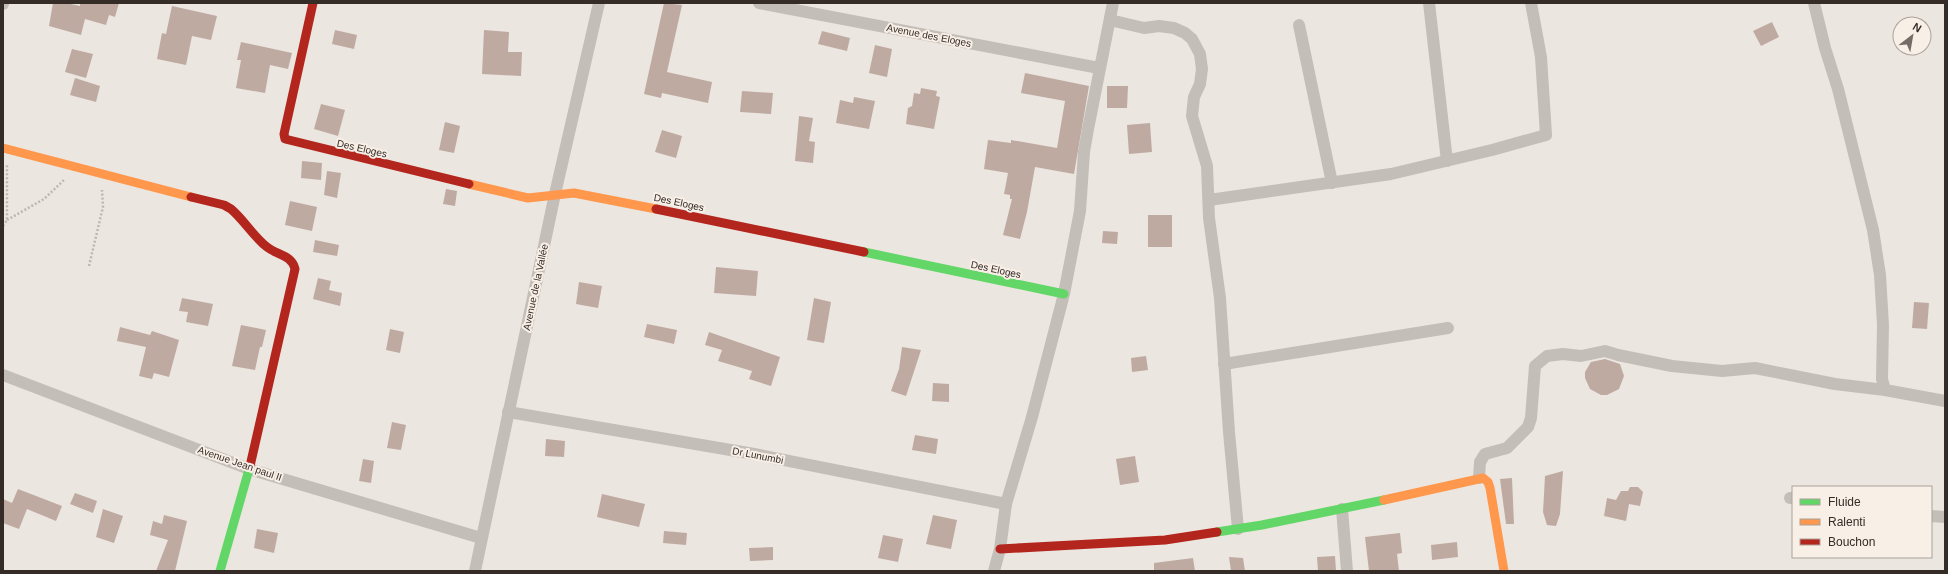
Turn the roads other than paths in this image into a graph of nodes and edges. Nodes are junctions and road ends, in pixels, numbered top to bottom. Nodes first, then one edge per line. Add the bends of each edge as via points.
1 (314, 3) edge
2 (600, 3) edge
3 (759, 3) edge
4 (1113, 3) edge
5 (1429, 3) edge
6 (1530, 3) edge
7 (1814, 3) edge
8 (1110, 20) junction
9 (1299, 25) dead end
10 (1099, 68) junction
11 (5, 148) edge
12 (1447, 161) junction
13 (1332, 183) junction
14 (555, 194) junction
15 (1209, 200) junction
16 (1064, 294) junction
17 (1448, 328) dead end
18 (1224, 364) junction
19 (3, 376) edge
20 (1885, 390) junction
21 (1945, 401) edge
22 (508, 412) junction
23 (249, 468) junction
24 (1479, 478) junction
25 (1006, 504) junction
26 (1342, 510) junction
27 (1932, 516) edge
28 (1945, 517) edge
29 (1238, 529) junction
30 (481, 538) junction
31 (1000, 549) junction
32 (220, 571) edge
33 (475, 571) edge
34 (994, 571) edge
35 (1347, 571) edge
36 (1504, 571) edge

1 - 14 street, Des Eloges via 284,134 285,139 528,198
2 - 14 street, Avenue de la Vallée
3 - 10 street, Avenue des Eloges
4 - 8 street
5 - 12 street
6 - 12 street via 1541,57 1546,135
7 - 20 street via 1873,230 1880,275 1883,325 1882,379
8 - 10 street
8 - 15 street via 1144,28 1174,28 1192,39 1200,54 1202,69 1192,116 1207,166
9 - 13 street
10 - 16 street via 1084,152 1080,211
11 - 23 street via 224,205 239,215 265,246 294,263 295,269
12 - 13 street via 1391,174
13 - 15 street
14 - 16 street, Des Eloges via 588,194
14 - 22 street, Avenue de la Vallée
15 - 18 street via 1209,218 1220,298
16 - 25 street
17 - 18 street
18 - 29 street
19 - 23 street, Avenue Jean paul II
20 - 21 street
20 - 24 street via 1835,384 1755,368 1722,371 1672,366 1605,351 1581,356 1547,356 1535,366 1528,427 1507,448 1485,454 1480,462
22 - 25 street, Dr Lunumbi via 754,454
22 - 30 street, Avenue de la Vallée
23 - 30 street, Avenue Jean paul II
23 - 32 street
24 - 26 street
24 - 36 street via 1486,480 1490,488
25 - 31 street
26 - 29 street
26 - 35 street
27 - 28 street
29 - 31 street via 1165,540
30 - 33 street, Avenue de la Vallée
31 - 34 street

